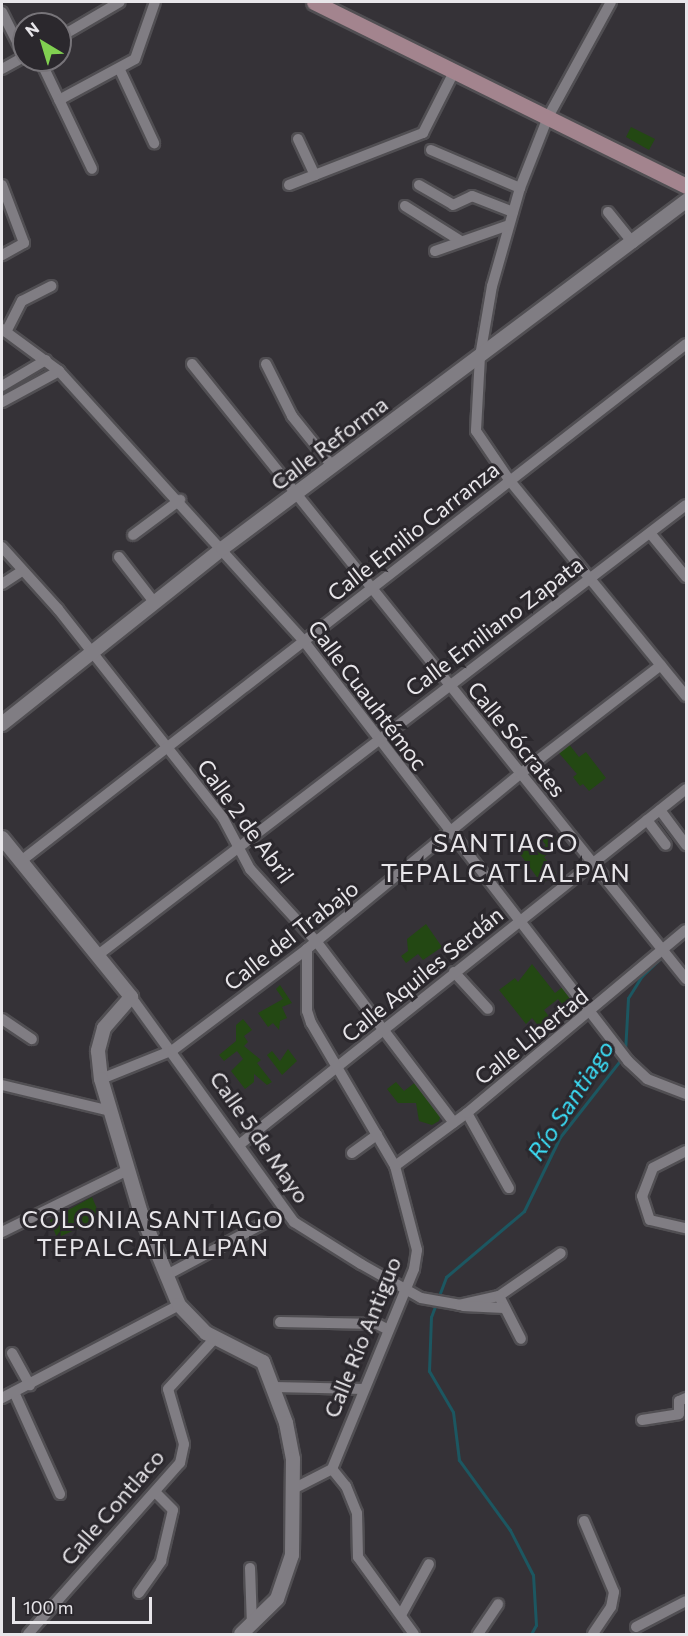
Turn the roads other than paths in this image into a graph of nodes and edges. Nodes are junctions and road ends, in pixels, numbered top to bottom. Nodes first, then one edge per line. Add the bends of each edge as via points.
1 (120, 2) edge
2 (155, 2) edge
3 (314, 2) edge
4 (611, 2) edge
5 (2, 12) edge
6 (72, 29) edge
7 (12, 32) edge
8 (120, 70) junction
9 (455, 70) junction
10 (46, 72) edge
11 (58, 100) junction
12 (548, 117) junction
13 (298, 138) dead end
14 (153, 143) dead end
15 (431, 150) dead end
16 (92, 169) dead end
17 (315, 175) junction
18 (685, 182) edge
19 (2, 185) edge
20 (290, 185) dead end
21 (419, 185) dead end
22 (520, 188) junction
23 (687, 201) edge
24 (405, 206) dead end
25 (513, 212) junction
26 (608, 212) dead end
27 (509, 225) junction
28 (459, 240) junction
29 (633, 243) junction
30 (435, 251) dead end
31 (2, 255) edge
32 (51, 286) dead end
33 (4, 330) edge
34 (687, 344) edge
35 (480, 356) junction
36 (46, 360) junction
37 (192, 364) dead end
38 (266, 364) dead end
39 (59, 371) junction
40 (2, 386) edge
41 (2, 402) edge
42 (332, 466) junction
43 (510, 481) junction
44 (298, 493) junction
45 (180, 500) junction
46 (685, 510) edge
47 (650, 532) junction
48 (133, 535) dead end
49 (2, 547) edge
50 (223, 548) junction
51 (119, 557) dead end
52 (22, 571) junction
53 (687, 577) edge
54 (590, 580) junction
55 (2, 584) edge
56 (373, 587) junction
57 (154, 602) junction
58 (303, 640) junction
59 (91, 651) junction
60 (661, 665) junction
61 (448, 684) junction
62 (687, 696) edge
63 (2, 724) edge
64 (376, 739) junction
65 (166, 748) junction
66 (520, 774) junction
67 (687, 789) edge
68 (660, 810) junction
69 (647, 820) junction
70 (449, 834) junction
71 (2, 838) edge
72 (240, 844) junction
73 (666, 845) dead end
74 (687, 845) edge
75 (21, 861) junction
76 (591, 863) junction
77 (518, 921) junction
78 (687, 930) edge
79 (312, 945) junction
80 (663, 951) junction
81 (98, 955) junction
82 (454, 972) junction
83 (687, 979) edge
84 (131, 998) junction
85 (488, 1009) dead end
86 (590, 1013) junction
87 (2, 1019) edge
88 (383, 1031) junction
89 (32, 1039) dead end
90 (172, 1050) junction
91 (339, 1069) junction
92 (101, 1079) junction
93 (2, 1085) edge
94 (687, 1094) edge
95 (110, 1111) junction
96 (467, 1113) junction
97 (454, 1123) junction
98 (377, 1135) junction
99 (239, 1145) junction
100 (687, 1152) edge
101 (352, 1153) dead end
102 (395, 1167) junction
103 (126, 1171) junction
104 (509, 1188) dead end
105 (285, 1212) junction
106 (687, 1228) edge
107 (2, 1232) edge
108 (561, 1253) dead end
109 (165, 1276) junction
110 (406, 1289) junction
111 (499, 1296) junction
112 (179, 1305) junction
113 (459, 1305) junction
114 (504, 1308) junction
115 (280, 1322) dead end
116 (387, 1329) junction
117 (215, 1338) junction
118 (521, 1339) dead end
119 (12, 1353) dead end
120 (30, 1385) junction
121 (274, 1387) junction
122 (364, 1389) junction
123 (14, 1392) junction
124 (2, 1398) edge
125 (687, 1398) edge
126 (642, 1420) dead end
127 (332, 1469) junction
128 (293, 1489) junction
129 (155, 1492) junction
130 (60, 1494) dead end
131 (584, 1521) dead end
132 (429, 1564) dead end
133 (250, 1568) dead end
134 (139, 1593) dead end
135 (687, 1601) edge
136 (498, 1605) dead end
137 (401, 1615) junction
138 (252, 1624) junction
139 (636, 1627) dead end
140 (28, 1635) edge
141 (241, 1635) edge
142 (414, 1635) edge
143 (478, 1635) edge
144 (593, 1635) edge

1 - 6 street
2 - 8 street via 140,52
3 - 9 main road
4 - 12 street
5 - 7 street
8 - 11 street
8 - 14 street
9 - 12 main road
9 - 17 street via 423,133
10 - 11 street
11 - 16 street
12 - 18 main road
12 - 22 street
13 - 17 street
15 - 22 street
17 - 20 street
19 - 31 street via 24,243
21 - 25 street via 453,205 472,196
22 - 25 street
23 - 29 street, Calle Reforma
24 - 28 street
25 - 27 street
26 - 29 street
27 - 28 street
27 - 35 street
28 - 30 street
29 - 35 street, Calle Reforma
32 - 33 street via 22,301
33 - 36 street, Calle Cuauhtémoc
34 - 43 street, Calle Emilio Carranza
35 - 42 street, Calle Reforma
35 - 43 street via 476,431
36 - 39 street, Calle Cuauhtémoc
36 - 40 street
37 - 44 street, Calle Sócrates
38 - 42 street via 292,416
39 - 41 street
39 - 45 street, Calle Cuauhtémoc
42 - 44 street, Calle Reforma
43 - 54 street
43 - 56 street, Calle Emilio Carranza
44 - 50 street, Calle Reforma
44 - 56 street, Calle Sócrates
45 - 48 street
45 - 50 street, Calle Cuauhtémoc
46 - 47 street, Calle Emiliano Zapata
47 - 53 street
47 - 54 street, Calle Emiliano Zapata
49 - 52 street, Calle 2 de Abril
50 - 57 street, Calle Reforma
50 - 58 street, Calle Cuauhtémoc
51 - 57 street
52 - 55 street
52 - 59 street, Calle 2 de Abril
54 - 60 street
54 - 61 street, Calle Emiliano Zapata
56 - 58 street, Calle Emilio Carranza
56 - 61 street, Calle Sócrates
57 - 59 street, Calle Reforma
58 - 64 street, Calle Cuauhtémoc
58 - 65 street, Calle Emilio Carranza
59 - 63 street, Calle Reforma
59 - 65 street, Calle 2 de Abril
60 - 62 street
60 - 66 street, Calle del Trabajo
61 - 64 street, Calle Emiliano Zapata
61 - 66 street, Calle Sócrates
64 - 70 street, Calle Cuauhtémoc
64 - 72 street, Calle Emiliano Zapata
65 - 72 street, Calle 2 de Abril
65 - 75 street, Calle Emilio Carranza
66 - 70 street, Calle del Trabajo
66 - 76 street, Calle Sócrates
67 - 68 street, Calle Aquiles Serdán
68 - 69 street, Calle Aquiles Serdán
68 - 74 street
69 - 73 street
69 - 76 street, Calle Aquiles Serdán
70 - 77 street, Calle Cuauhtémoc
70 - 79 street, Calle del Trabajo
71 - 75 street, Calle 5 de Mayo
72 - 79 street, Calle 2 de Abril via 250,868
72 - 81 street, Calle Emiliano Zapata
75 - 81 street, Calle 5 de Mayo
76 - 77 street, Calle Aquiles Serdán
76 - 80 street, Calle Sócrates
77 - 82 street, Calle Aquiles Serdán
77 - 86 street, Calle Cuauhtémoc
78 - 80 street, Calle Libertad
79 - 88 street, Calle 2 de Abril
79 - 90 street, Calle del Trabajo
79 - 91 street, Calle Río Antiguo via 307,1011
80 - 83 street, Calle Sócrates
80 - 86 street, Calle Libertad
81 - 84 street, Calle 5 de Mayo
82 - 85 street
82 - 88 street, Calle Aquiles Serdán
84 - 90 street, Calle 5 de Mayo
84 - 92 street via 115,1013 100,1038
86 - 94 street, Calle Cuauhtémoc via 647,1079
86 - 96 street, Calle Libertad
87 - 89 street
88 - 91 street, Calle Aquiles Serdán
88 - 97 street, Calle 2 de Abril
90 - 92 street, Calle del Trabajo
90 - 99 street, Calle 5 de Mayo
91 - 98 street, Calle Río Antiguo
91 - 99 street, Calle Aquiles Serdán
92 - 95 street
93 - 95 street
95 - 103 street
96 - 97 street, Calle Libertad
96 - 104 street
97 - 102 street, Calle Libertad
98 - 101 street
98 - 102 street, Calle Río Antiguo
99 - 105 street, Calle 5 de Mayo
100 - 106 street via 653,1168 642,1196 650,1220
102 - 110 street, Calle Río Antiguo via 417,1250
103 - 107 street
103 - 109 street
105 - 109 street
105 - 110 street, Calle 5 de Mayo via 306,1231
108 - 111 street, Calle 5 de Mayo
109 - 112 street
110 - 113 street, Calle 5 de Mayo via 442,1305
110 - 116 street, Calle Río Antiguo
111 - 113 street, Calle 5 de Mayo
111 - 114 street
112 - 117 street via 195,1325
112 - 120 street
113 - 114 street
114 - 118 street
115 - 116 street
116 - 122 street, Calle Río Antiguo
117 - 121 street via 263,1362
117 - 129 street, Calle Contlaco via 168,1389 184,1444 180,1463
119 - 120 street
120 - 123 street
121 - 122 street
121 - 128 street via 290,1439
122 - 127 street, Calle Río Antiguo
123 - 124 street
123 - 130 street
125 - 126 street via 679,1401 679,1414
127 - 128 street
127 - 137 street via 355,1506 358,1557
128 - 138 street via 286,1580 269,1611
129 - 134 street via 172,1510 161,1561
129 - 140 street, Calle Contlaco
131 - 144 street via 614,1592 611,1607
132 - 137 street
133 - 138 street
135 - 139 street
136 - 143 street
137 - 142 street
138 - 141 street

